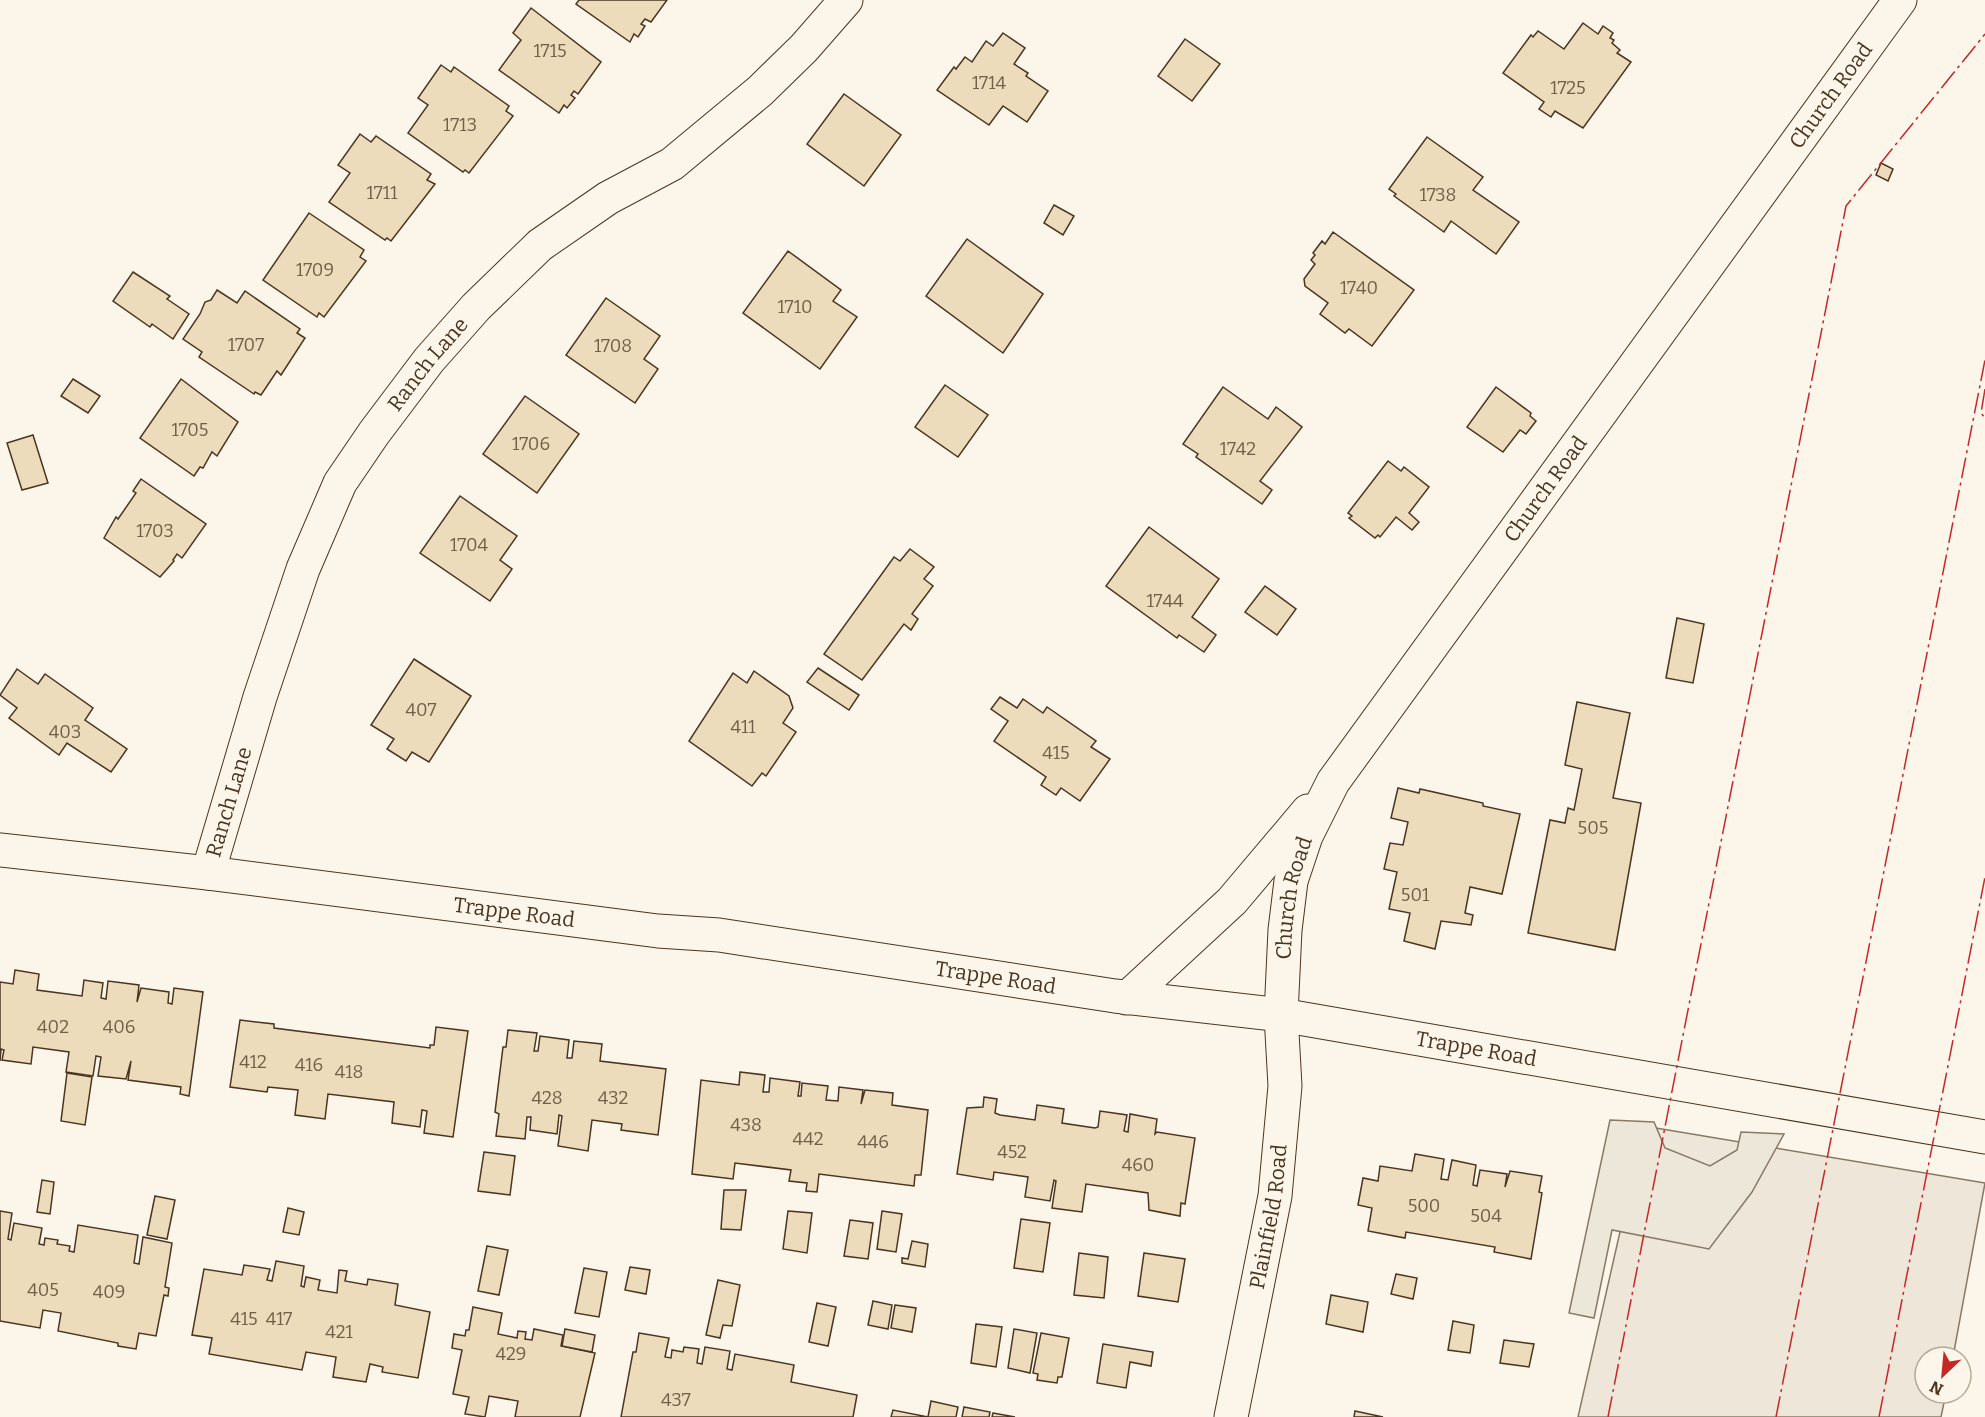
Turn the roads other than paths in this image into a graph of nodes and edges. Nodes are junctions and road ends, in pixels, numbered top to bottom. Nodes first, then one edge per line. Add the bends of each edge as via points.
1 (846, 0) edge
2 (1900, 0) edge
3 (1333, 782) junction
4 (0, 850) edge
5 (208, 873) junction
6 (1127, 998) junction
7 (1281, 1015) junction
8 (1985, 1137) edge
9 (1231, 1417) edge

1 - 5 street, Ranch Lane via 759,91 672,164 608,198 540,245 429,360 374,433 340,483 303,569
2 - 3 street, Church Road
3 - 6 street via 1232,901
3 - 7 street, Church Road via 1306,836 1291,881
4 - 5 street, Trappe Road
5 - 6 street, Trappe Road via 647,930 718,935
6 - 7 street, Trappe Road
7 - 8 street, Trappe Road
7 - 9 street, Plainfield Road via 1285,1086 1275,1196

